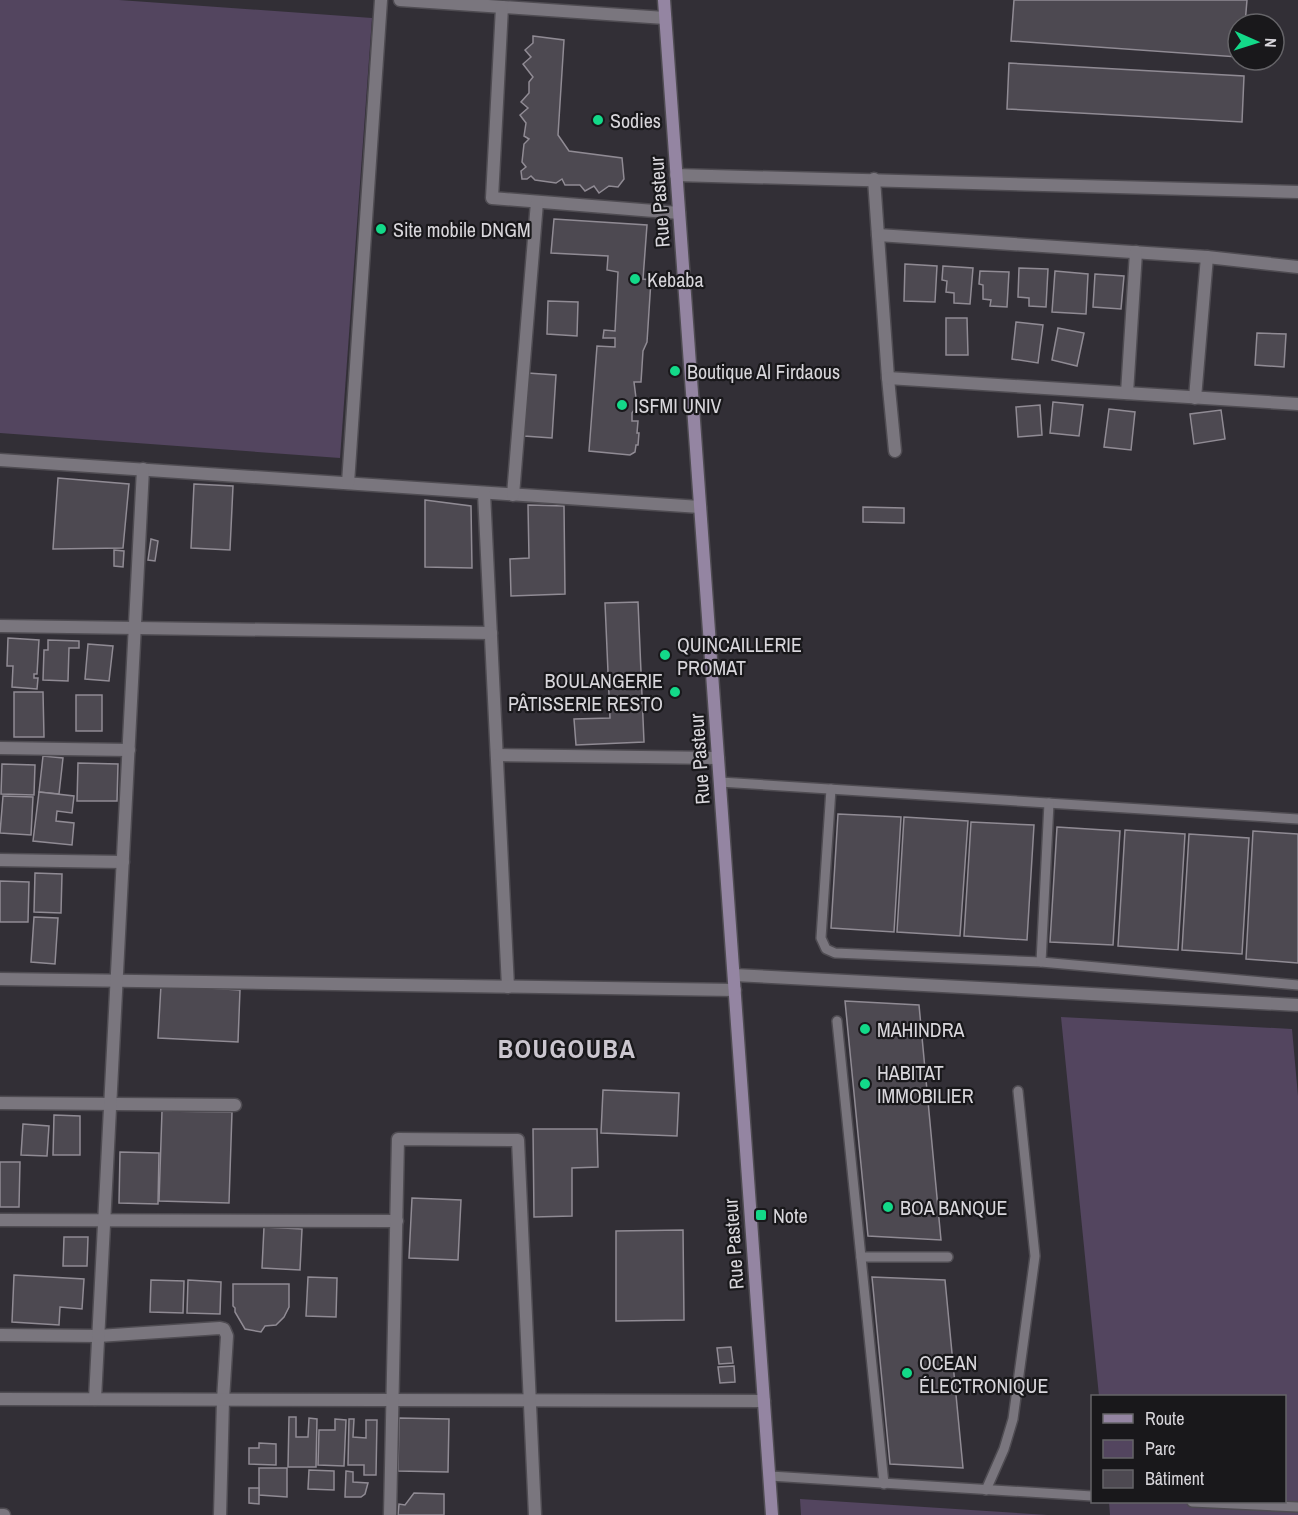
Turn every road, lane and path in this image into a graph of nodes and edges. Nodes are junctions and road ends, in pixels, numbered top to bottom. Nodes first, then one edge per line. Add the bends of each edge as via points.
1 (381, 0) edge
2 (400, 0) edge
3 (664, 0) edge
4 (502, 7) junction
5 (665, 18) junction
6 (676, 175) junction
7 (874, 179) junction
8 (1298, 192) edge
9 (537, 202) junction
10 (679, 213) junction
11 (878, 235) junction
12 (1136, 252) junction
13 (1207, 256) junction
14 (1298, 267) edge
15 (888, 378) junction
16 (1127, 393) junction
17 (1195, 398) junction
18 (1298, 404) edge
19 (895, 451) dead end
20 (0, 460) edge
21 (143, 470) junction
22 (348, 483) junction
23 (484, 493) junction
24 (513, 495) junction
25 (700, 507) junction
26 (0, 626) edge
27 (135, 628) junction
28 (491, 633) junction
29 (0, 748) edge
30 (129, 750) junction
31 (497, 755) junction
32 (718, 758) junction
33 (720, 782) junction
34 (831, 789) junction
35 (1049, 803) junction
36 (1298, 819) edge
37 (0, 860) edge
38 (123, 862) junction
39 (1041, 962) junction
40 (734, 975) junction
41 (0, 979) edge
42 (117, 981) junction
43 (1298, 985) edge
44 (508, 987) junction
45 (735, 990) junction
46 (1298, 1005) edge
47 (837, 1020) dead end
48 (1018, 1091) dead end
49 (0, 1103) edge
50 (110, 1104) junction
51 (235, 1105) dead end
52 (0, 1220) edge
53 (104, 1220) junction
54 (397, 1221) junction
55 (861, 1257) junction
56 (948, 1257) dead end
57 (0, 1335) edge
58 (98, 1336) junction
59 (0, 1399) edge
60 (95, 1399) junction
61 (222, 1400) junction
62 (393, 1400) junction
63 (530, 1401) junction
64 (764, 1401) junction
65 (770, 1476) junction
66 (884, 1484) junction
67 (986, 1490) junction
68 (1091, 1496) edge
69 (1213, 1503) edge
70 (1298, 1507) edge
71 (220, 1515) edge
72 (390, 1515) edge
73 (535, 1515) edge
74 (772, 1515) edge

1 - 22 street
2 - 4 street
3 - 5 main road, Rue Pasteur
4 - 5 street
4 - 9 street via 492,198
5 - 6 main road, Rue Pasteur
6 - 7 street
6 - 10 main road, Rue Pasteur
7 - 8 street
7 - 11 street
9 - 10 street
9 - 24 street
10 - 25 main road, Rue Pasteur
11 - 12 street
11 - 15 street
12 - 13 street
12 - 16 street
13 - 14 street
13 - 17 street
15 - 16 street
15 - 19 street
16 - 17 street
17 - 18 street
20 - 21 street
21 - 22 street
21 - 27 street
22 - 23 street
23 - 24 street
23 - 28 street
24 - 25 street
25 - 32 main road, Rue Pasteur
26 - 27 street
27 - 28 street
27 - 30 street
28 - 31 street
29 - 30 street
30 - 38 street
31 - 32 street
31 - 44 street
32 - 33 main road, Rue Pasteur
33 - 34 lane
33 - 40 main road, Rue Pasteur
34 - 35 lane
34 - 39 lane via 821,938 826,949 835,953
35 - 36 lane
35 - 39 lane
37 - 38 street
38 - 42 street
39 - 43 lane
40 - 45 main road, Rue Pasteur
40 - 46 street
41 - 42 street
42 - 44 street
42 - 50 street
44 - 45 street
45 - 64 main road, Rue Pasteur
47 - 55 lane
48 - 67 lane via 1035,1256 1013,1419
49 - 50 street
50 - 51 street
50 - 53 street
52 - 53 street
53 - 54 street
53 - 58 street
54 - 62 street
54 - 63 street via 399,1139 518,1140
55 - 56 lane
55 - 66 lane
57 - 58 street
58 - 60 street
58 - 61 street via 224,1329 227,1336
59 - 60 street
60 - 61 street
61 - 62 street
61 - 71 street
62 - 63 street
62 - 72 street
63 - 64 street
63 - 73 street
64 - 65 main road, Rue Pasteur
65 - 66 lane
65 - 74 main road, Rue Pasteur
66 - 67 lane
67 - 68 lane
69 - 70 lane

